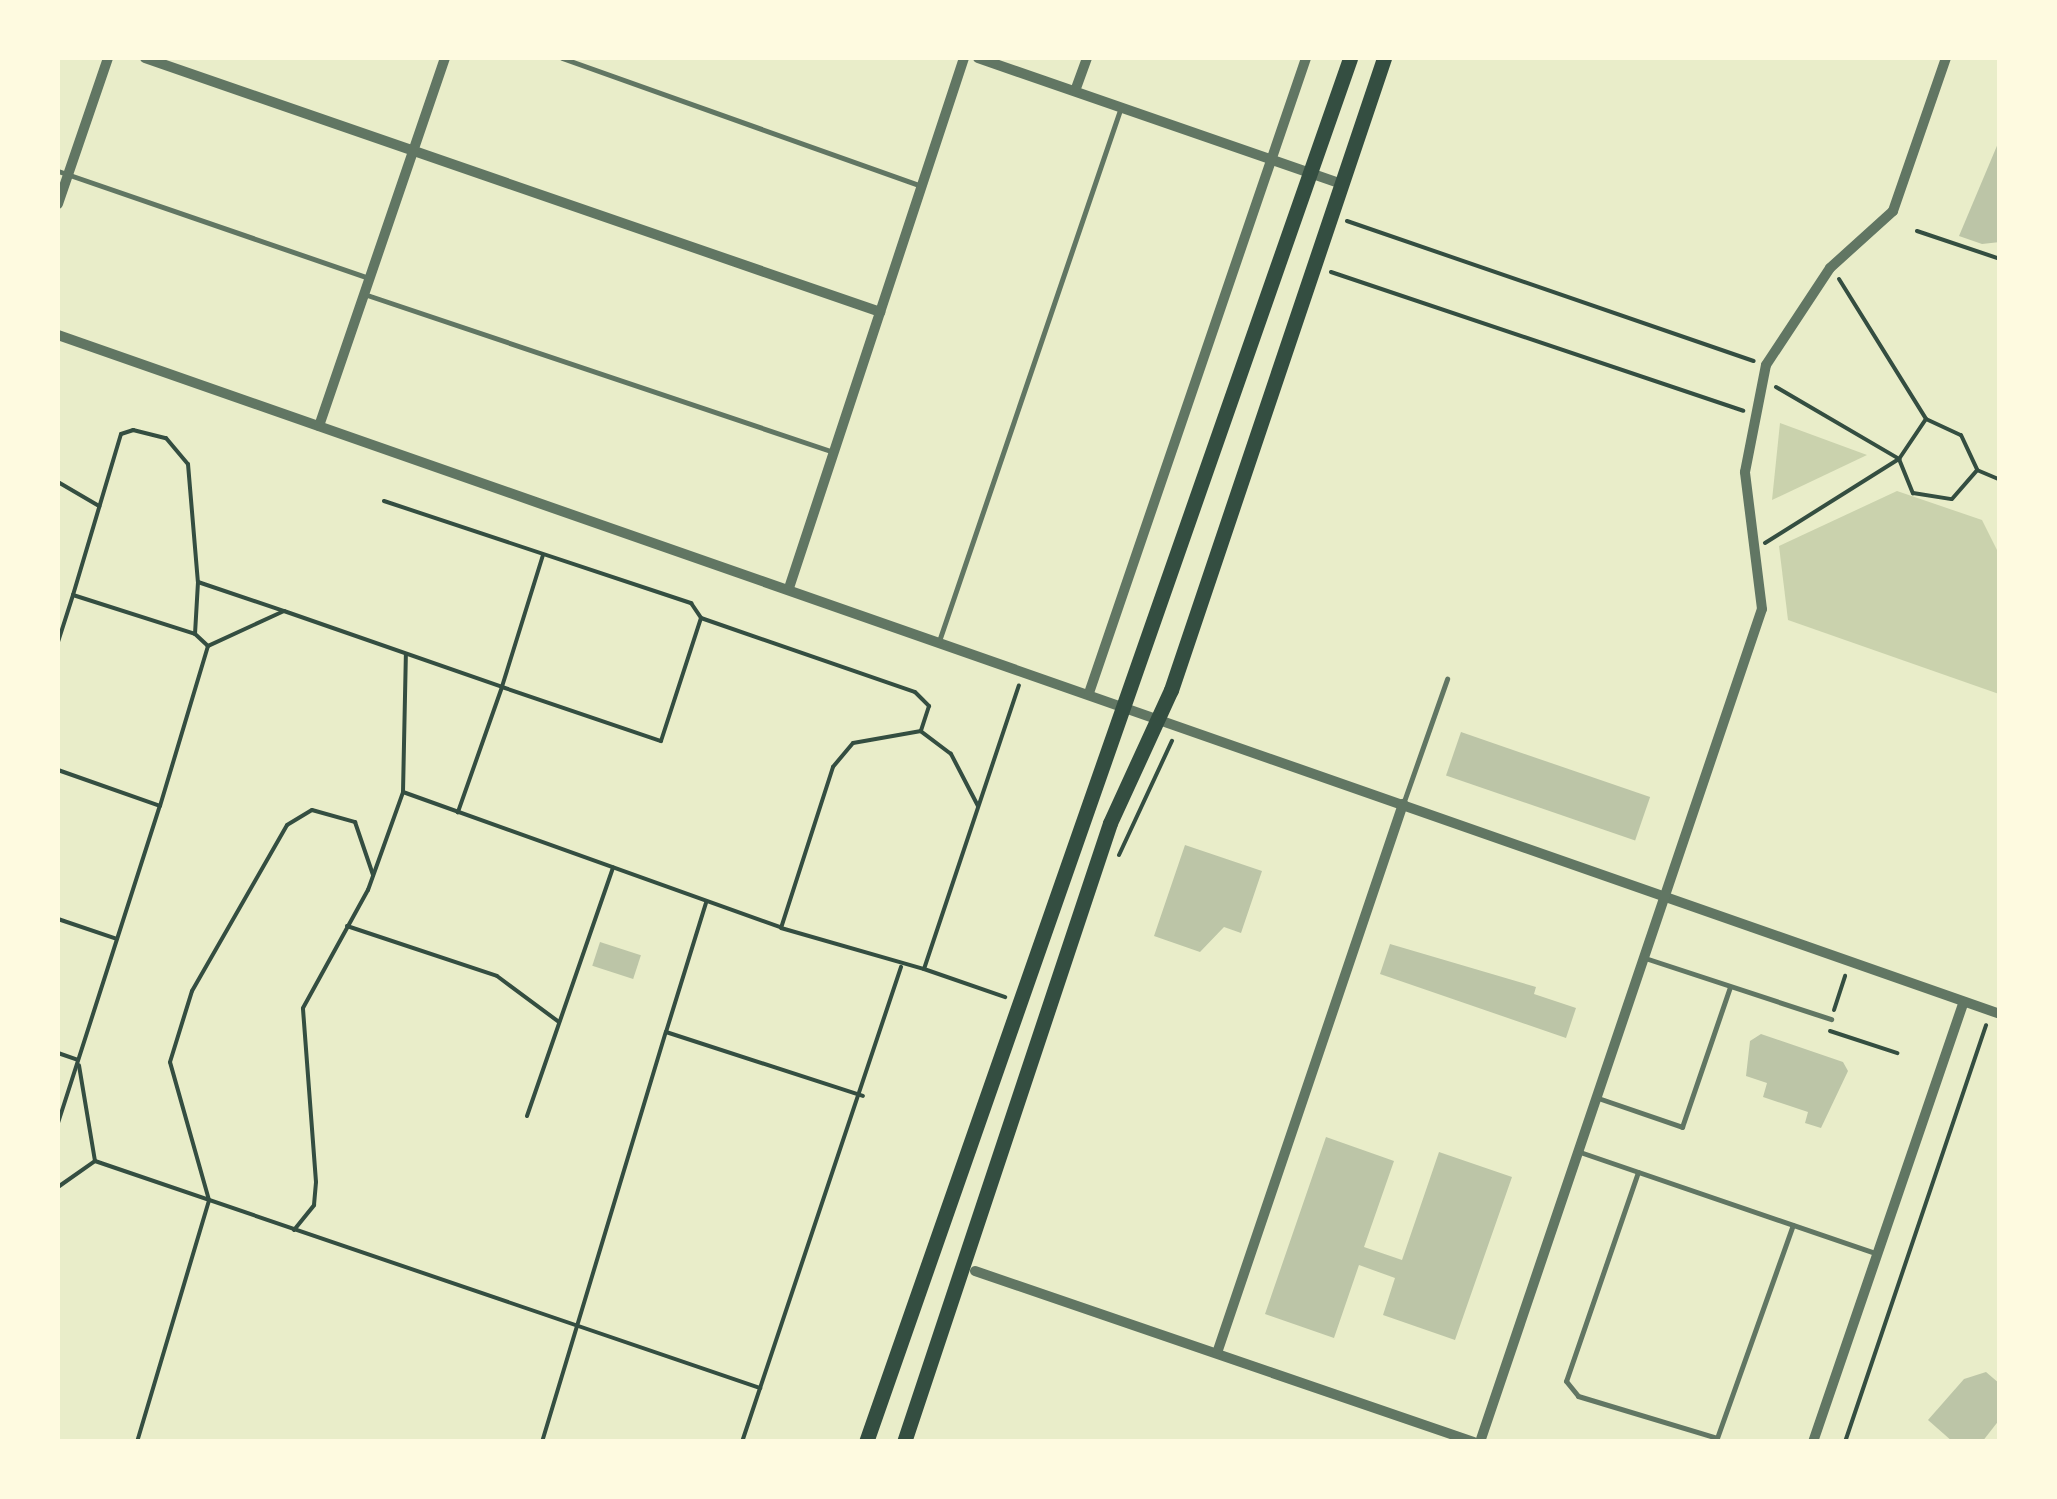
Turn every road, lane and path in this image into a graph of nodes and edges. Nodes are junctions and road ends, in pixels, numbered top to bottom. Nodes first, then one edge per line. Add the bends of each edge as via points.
1 (108, 58) edge
2 (144, 58) edge
3 (445, 58) edge
4 (562, 58) edge
5 (964, 58) edge
6 (978, 58) edge
7 (1086, 58) edge
8 (1306, 58) edge
9 (1350, 58) edge
10 (1384, 58) edge
11 (1946, 58) edge
12 (1076, 91) junction
13 (1122, 107) junction
14 (413, 150) junction
15 (1272, 159) junction
16 (63, 172) edge
17 (1312, 173) junction
18 (1342, 184) junction
19 (922, 186) junction
20 (58, 204) edge
21 (1343, 219) dead end
22 (1917, 231) dead end
23 (2000, 259) edge
24 (1830, 268) junction
25 (1326, 270) dead end
26 (369, 278) junction
27 (364, 294) junction
28 (880, 312) junction
29 (58, 335) edge
30 (1766, 365) junction
31 (1763, 378) junction
32 (1750, 414) junction
33 (1926, 418) junction
34 (319, 426) junction
35 (834, 452) junction
36 (1898, 458) junction
37 (1977, 470) junction
38 (2000, 480) edge
39 (58, 482) edge
40 (384, 501) dead end
41 (100, 506) junction
42 (1752, 549) junction
43 (544, 554) junction
44 (198, 582) junction
45 (789, 588) junction
46 (73, 596) junction
47 (284, 611) junction
48 (700, 618) junction
49 (195, 634) junction
50 (939, 641) junction
51 (58, 642) edge
52 (208, 646) junction
53 (406, 654) junction
54 (1024, 671) junction
55 (1447, 679) dead end
56 (502, 688) junction
57 (1089, 693) junction
58 (1126, 706) junction
59 (1159, 718) junction
60 (921, 731) junction
61 (58, 770) edge
62 (403, 792) junction
63 (1403, 804) junction
64 (160, 806) junction
65 (978, 806) junction
66 (458, 812) junction
67 (612, 867) junction
68 (373, 876) junction
69 (1664, 892) junction
70 (707, 902) junction
71 (58, 919) edge
72 (346, 926) junction
73 (781, 928) junction
74 (117, 939) junction
75 (1642, 957) junction
76 (901, 966) junction
77 (924, 969) junction
78 (1845, 976) dead end
79 (1730, 987) junction
80 (1015, 1001) junction
81 (1964, 1002) junction
82 (1995, 1013) edge
83 (1830, 1019) junction
84 (560, 1022) junction
85 (666, 1032) junction
86 (58, 1053) edge
87 (1897, 1053) dead end
88 (78, 1060) junction
89 (863, 1096) junction
90 (1595, 1097) junction
91 (527, 1116) dead end
92 (58, 1123) edge
93 (1577, 1151) junction
94 (95, 1161) junction
95 (1638, 1172) junction
96 (58, 1187) edge
97 (209, 1200) junction
98 (1793, 1226) junction
99 (294, 1230) junction
100 (1877, 1254) junction
101 (974, 1271) dead end
102 (579, 1328) junction
103 (1216, 1353) junction
104 (760, 1388) junction
105 (137, 1442) edge
106 (542, 1442) edge
107 (742, 1442) edge
108 (866, 1442) edge
109 (904, 1442) edge
110 (1477, 1442) edge
111 (1813, 1442) edge
112 (1846, 1442) edge

1 - 16 street
2 - 14 street
3 - 14 street
4 - 19 lane
5 - 19 street
6 - 12 street
7 - 12 street
8 - 15 street
9 - 17 main road
10 - 18 main road
11 - 24 street via 1893,211
12 - 13 street
13 - 15 street
13 - 50 lane
14 - 26 street
14 - 28 street
15 - 17 street
15 - 57 street
16 - 20 street
16 - 26 lane
17 - 18 street
17 - 58 main road
18 - 59 main road
19 - 28 street
21 - 30 path
22 - 23 path
24 - 30 street
24 - 33 path
25 - 32 path
26 - 27 street
27 - 34 street
27 - 35 lane
28 - 35 street
29 - 34 street
30 - 31 street
31 - 32 street
31 - 36 path
32 - 42 street
33 - 36 path
33 - 37 path via 1961,435
34 - 45 street
35 - 45 street
36 - 37 path via 1913,492 1952,499
36 - 42 path
37 - 38 path
39 - 41 path
40 - 43 path
41 - 44 path via 121,434 166,438 188,464
41 - 46 path
42 - 69 street via 1762,609
43 - 48 path via 692,604
43 - 56 path
44 - 47 path
44 - 49 path
45 - 50 street
46 - 49 path
46 - 51 path
47 - 52 path
47 - 53 path
48 - 56 path via 660,741
48 - 60 path via 915,692 928,706
49 - 52 path
50 - 54 street
52 - 64 path
53 - 56 path
53 - 62 path
54 - 57 street
54 - 65 path
55 - 63 lane
56 - 66 path
57 - 58 street
58 - 59 street
58 - 80 main road
59 - 63 street
59 - 109 main road via 1110,823
60 - 65 path via 950,754
60 - 73 path via 854,743 833,766
61 - 64 path
62 - 66 path
62 - 68 path
63 - 69 street
63 - 103 street
64 - 74 path
65 - 77 path
66 - 67 path
67 - 70 path
67 - 84 path
68 - 72 path
68 - 97 path via 354,822 312,810 287,825 207,957 170,1062
69 - 75 street
69 - 81 street
70 - 73 path
70 - 85 path
71 - 74 path
72 - 84 path via 497,976
72 - 99 path via 303,1008 316,1182 314,1205
73 - 76 path
74 - 88 path
75 - 79 lane
75 - 90 street
76 - 77 path
76 - 89 path
77 - 80 path
78 - 83 path
79 - 83 lane
79 - 90 lane via 1682,1127
80 - 108 main road
81 - 82 street
81 - 100 street
82 - 112 path
83 - 87 path via 1827,1030
84 - 91 path
85 - 89 path
85 - 102 path
86 - 88 path
88 - 92 path
88 - 94 path
89 - 104 path
90 - 93 street
93 - 95 lane
93 - 110 street
94 - 96 path
94 - 97 path
95 - 98 lane
95 - 98 lane via 1566,1382 1578,1396 1716,1438
97 - 99 path
97 - 105 path
98 - 100 lane
99 - 102 path
100 - 111 street
101 - 103 street
102 - 104 path
102 - 106 path
103 - 110 street
104 - 107 path

